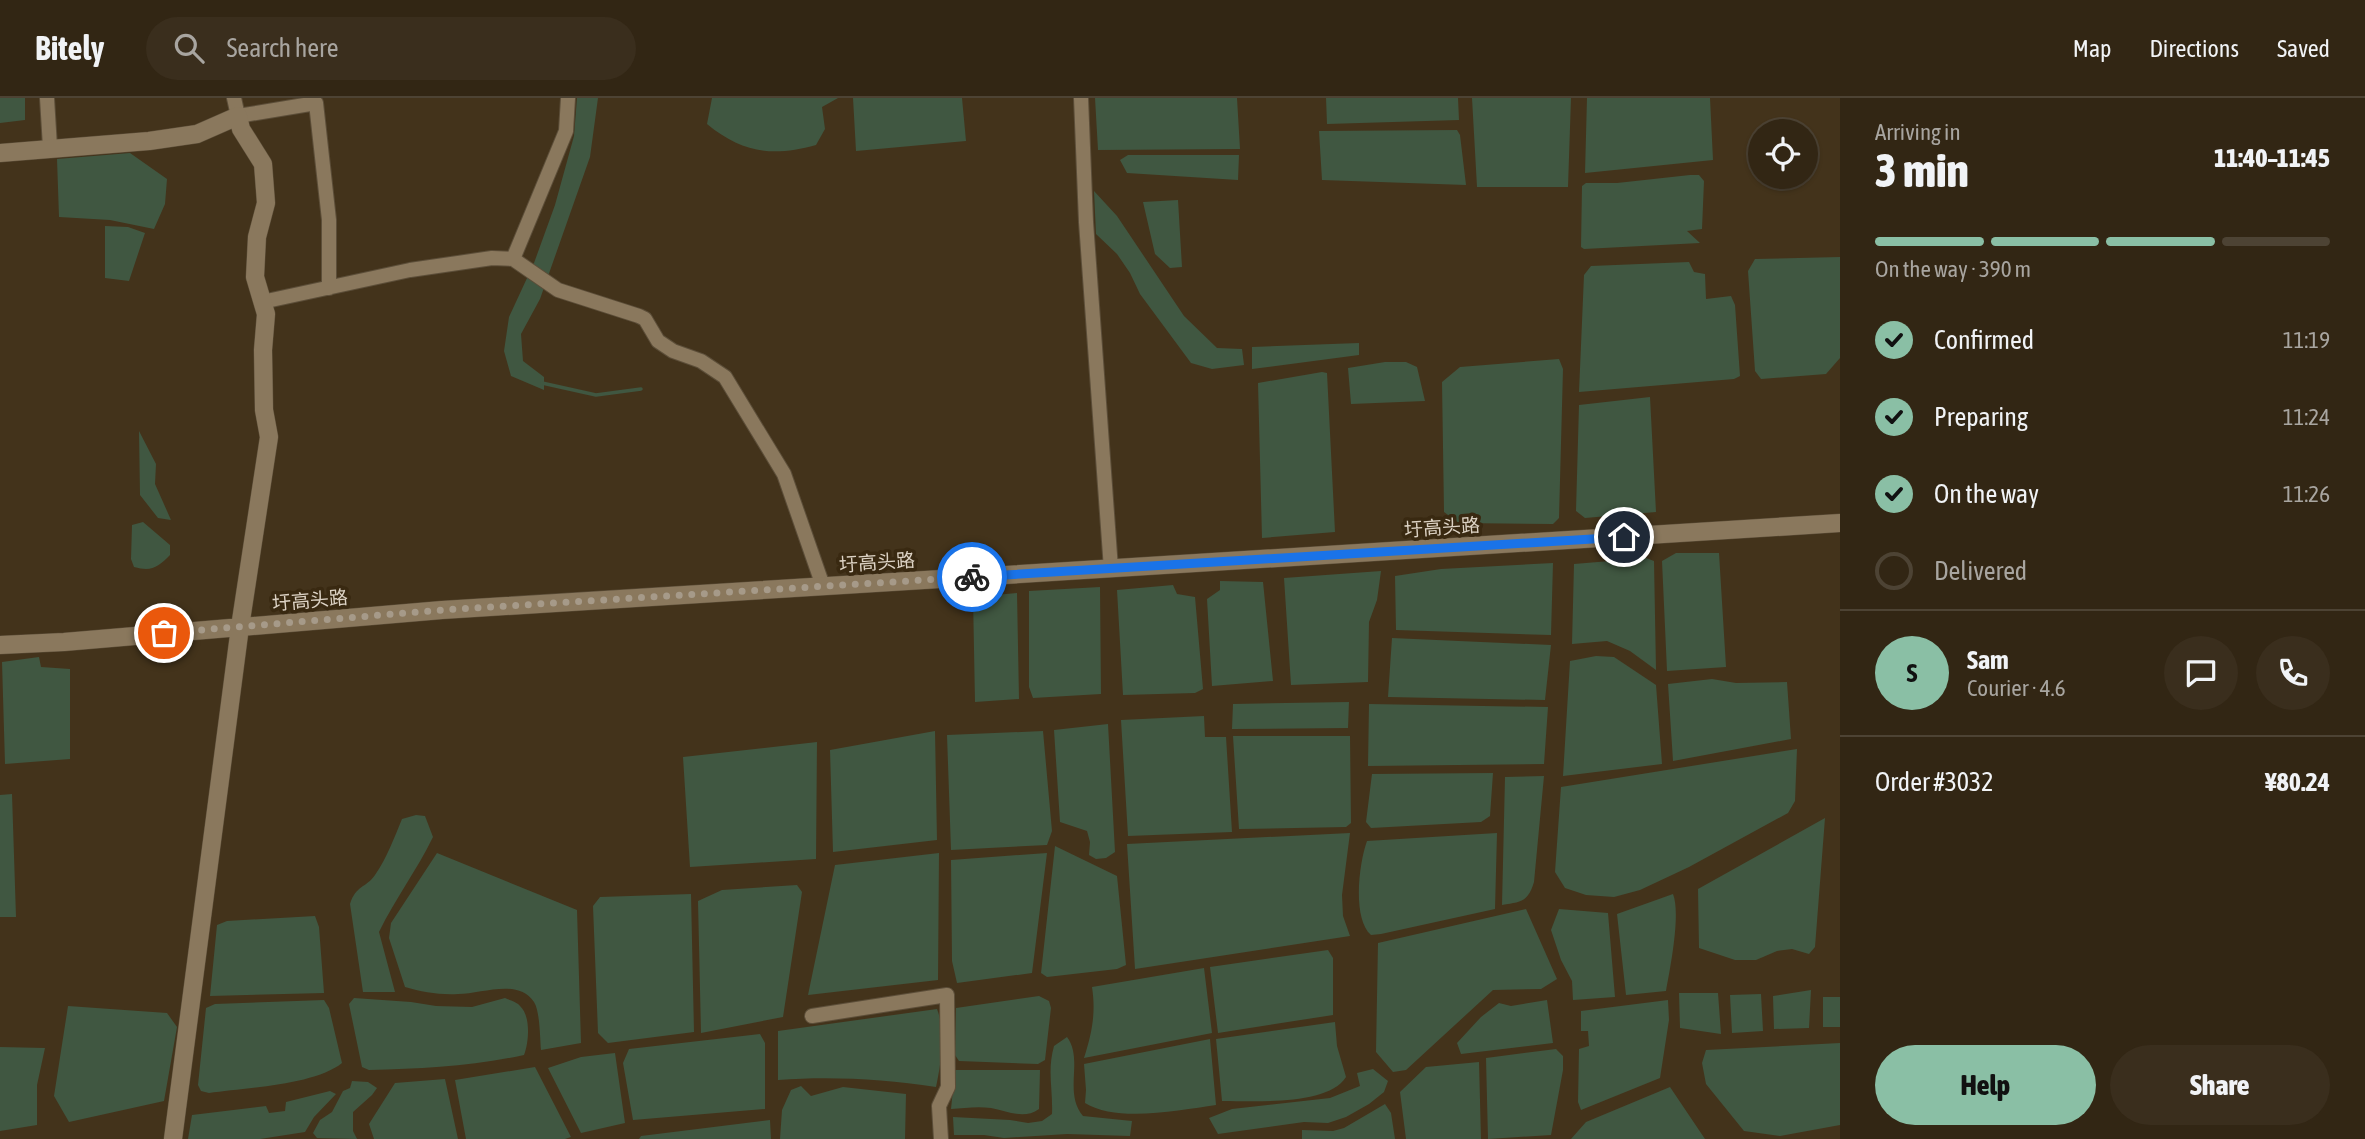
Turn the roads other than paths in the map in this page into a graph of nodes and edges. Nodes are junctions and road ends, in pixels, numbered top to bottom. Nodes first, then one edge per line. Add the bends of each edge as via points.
1 (47, 98) edge
2 (234, 98) edge
3 (568, 98) edge
4 (1081, 98) edge
5 (238, 116) junction
6 (50, 148) junction
7 (0, 153) edge
8 (513, 258) junction
9 (329, 288) junction
10 (262, 302) junction
11 (1840, 523) edge
12 (1111, 569) junction
13 (823, 586) junction
14 (240, 626) junction
15 (0, 645) edge
16 (812, 1016) dead end
17 (173, 1139) edge
18 (941, 1139) edge

1 - 6 street
2 - 5 street
3 - 8 street via 566,131
4 - 12 street
5 - 6 street via 197,134
5 - 9 street via 316,103 330,220
5 - 10 street via 263,164 266,203 257,237 255,277
6 - 7 street
8 - 9 street via 410,270
8 - 13 street via 558,290 645,319 658,341 725,377 784,474
9 - 10 street
10 - 14 street via 266,314 264,410 269,437
11 - 12 street, 圩高头路
12 - 13 street, 圩高头路
13 - 14 street, 圩高头路
14 - 15 street, 圩高头路
14 - 17 street
16 - 18 street via 947,995 948,1087 939,1106

